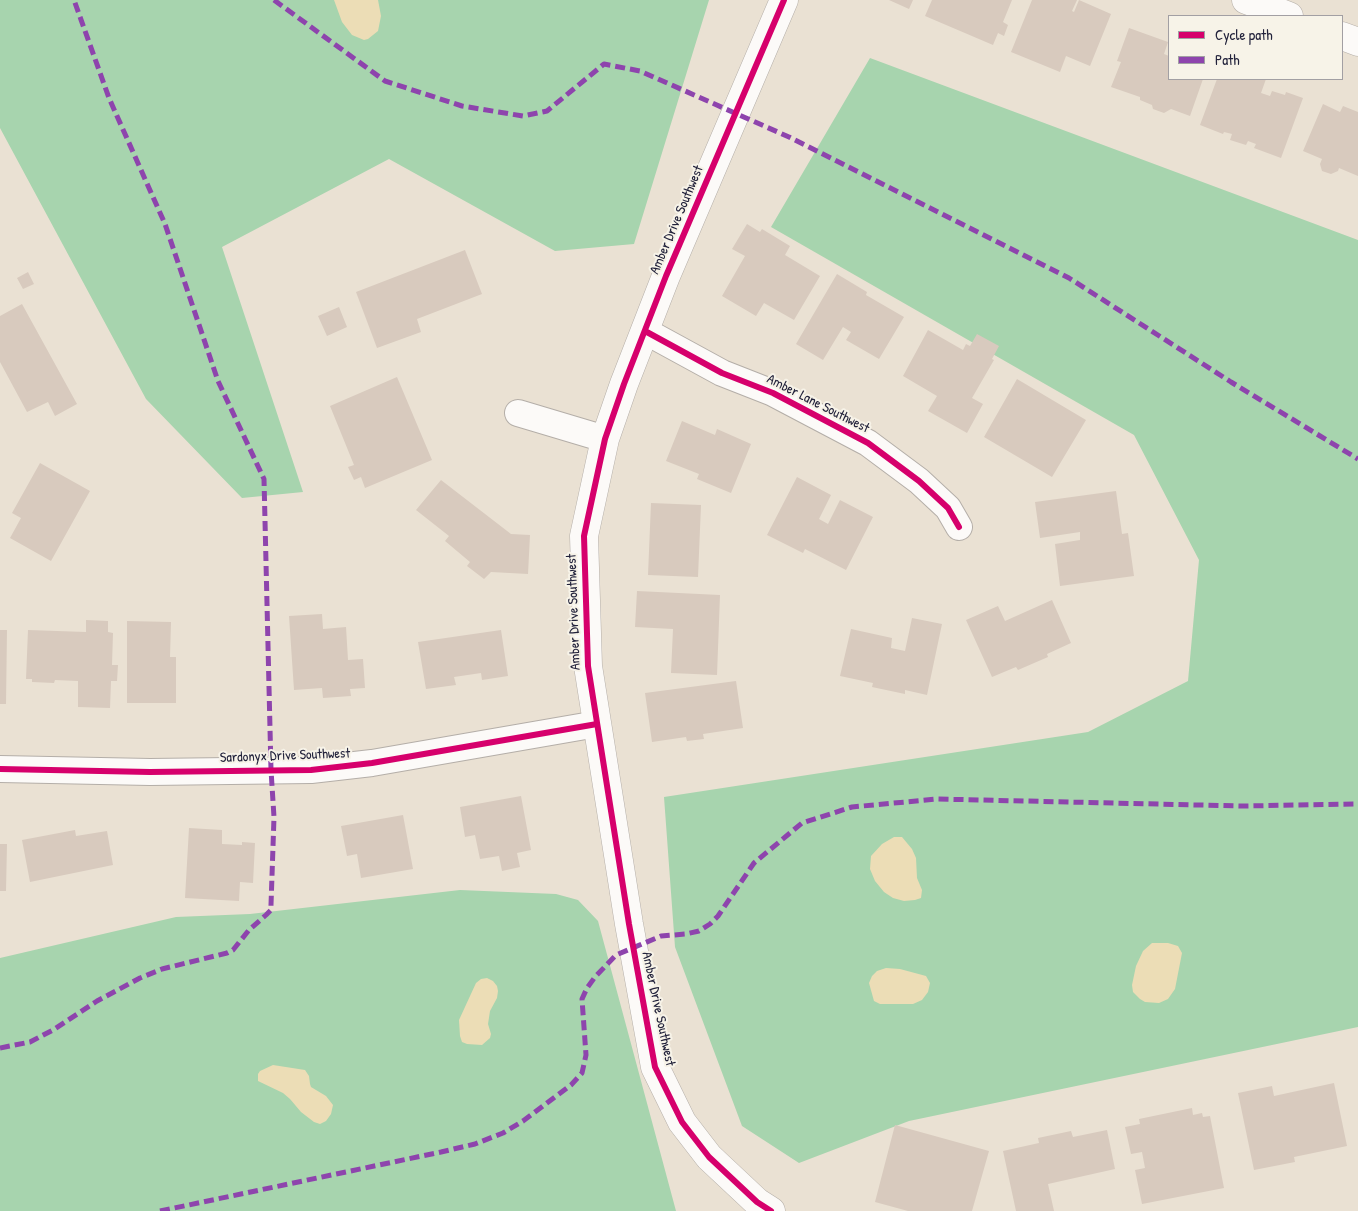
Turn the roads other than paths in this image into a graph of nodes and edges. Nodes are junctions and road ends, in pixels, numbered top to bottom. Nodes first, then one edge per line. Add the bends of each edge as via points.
1 (784, 0) edge
2 (1246, 0) edge
3 (1286, 15) edge
4 (1343, 36) edge
5 (1358, 42) edge
6 (645, 331) junction
7 (518, 413) dead end
8 (605, 439) junction
9 (959, 526) dead end
10 (598, 724) junction
11 (0, 769) edge
12 (771, 1211) edge

1 - 6 street, Amber Drive Southwest
2 - 3 street
4 - 5 street
6 - 8 street, Amber Drive Southwest
6 - 9 street, Amber Lane Southwest via 722,373 773,393 868,443 919,481 948,508
7 - 8 street
8 - 10 street, Amber Drive Southwest via 584,536 588,666
10 - 11 street, Sardonyx Drive Southwest via 372,764 312,770 150,772
10 - 12 street, Amber Drive Southwest via 655,1066 682,1122 709,1157 756,1202

